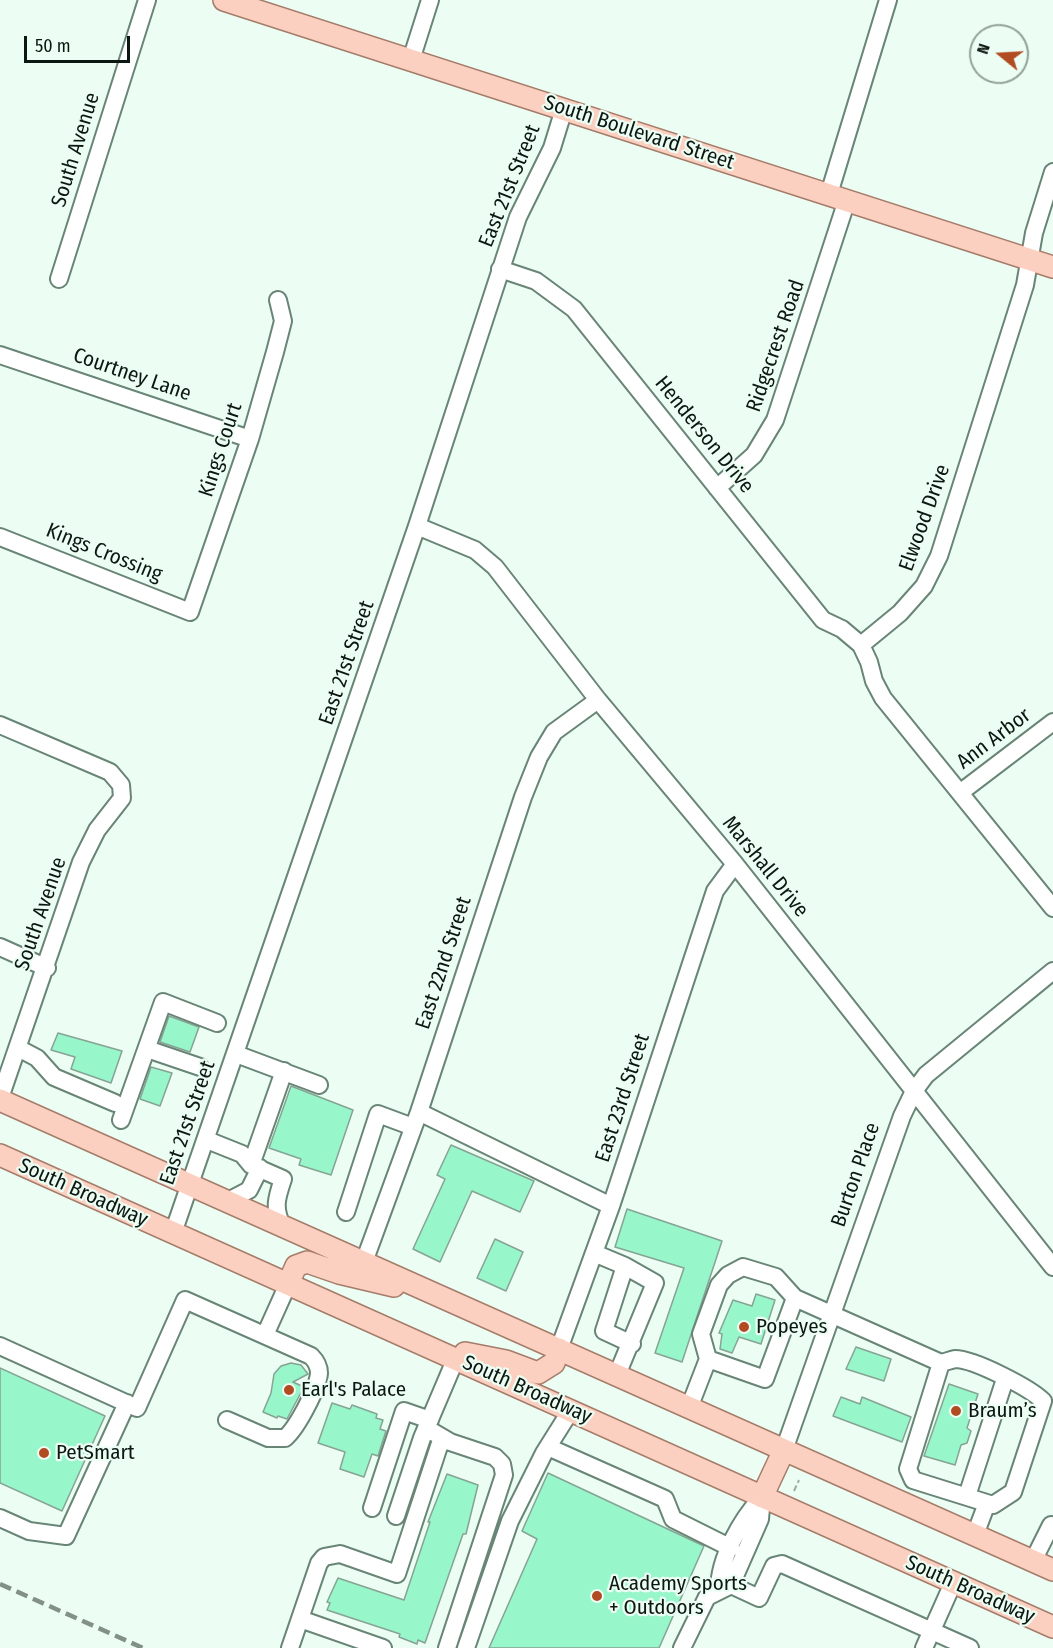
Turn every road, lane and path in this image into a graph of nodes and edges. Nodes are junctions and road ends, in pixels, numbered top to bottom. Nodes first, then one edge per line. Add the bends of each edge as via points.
1 (147, 0) edge
2 (225, 0) edge
3 (430, 0) edge
4 (888, 0) edge
5 (411, 60) junction
6 (564, 109) junction
7 (1053, 172) edge
8 (838, 197) junction
9 (1030, 259) junction
10 (1053, 267) edge
11 (500, 269) junction
12 (59, 279) dead end
13 (278, 300) dead end
14 (0, 355) edge
15 (250, 439) junction
16 (717, 488) junction
17 (417, 526) junction
18 (0, 537) edge
19 (190, 612) joint
20 (861, 645) junction
21 (598, 700) junction
22 (1053, 722) edge
23 (0, 725) edge
24 (961, 792) junction
25 (735, 864) junction
26 (1053, 909) edge
27 (0, 947) edge
28 (47, 968) junction
29 (1053, 971) edge
30 (217, 1023) dead end
31 (18, 1048) junction
32 (147, 1049) junction
33 (236, 1054) junction
34 (200, 1067) dead end
35 (284, 1071) junction
36 (319, 1085) dead end
37 (914, 1090) junction
38 (0, 1099) edge
39 (115, 1103) dead end
40 (121, 1120) dead end
41 (416, 1120) junction
42 (207, 1140) junction
43 (0, 1155) edge
44 (256, 1167) junction
45 (191, 1185) junction
46 (228, 1201) junction
47 (611, 1206) junction
48 (346, 1212) dead end
49 (282, 1226) junction
50 (173, 1233) junction
51 (594, 1253) junction
52 (364, 1262) junction
53 (625, 1266) junction
54 (1053, 1267) edge
55 (288, 1284) junction
56 (439, 1296) junction
57 (795, 1298) junction
58 (832, 1314) junction
59 (265, 1335) junction
60 (632, 1344) junction
61 (0, 1346) edge
62 (432, 1347) junction
63 (559, 1349) junction
64 (456, 1358) junction
65 (708, 1359) junction
66 (941, 1363) junction
67 (617, 1376) junction
68 (1005, 1379) junction
69 (127, 1403) junction
70 (689, 1408) junction
71 (571, 1410) junction
72 (227, 1420) dead end
73 (428, 1424) junction
74 (442, 1437) junction
75 (548, 1447) junction
76 (784, 1450) junction
77 (799, 1480) dead end
78 (913, 1480) junction
79 (792, 1496) dead end
80 (967, 1496) junction
81 (762, 1497) junction
82 (904, 1503) junction
83 (987, 1503) junction
84 (372, 1508) dead end
85 (396, 1516) dead end
86 (0, 1518) edge
87 (1053, 1526) edge
88 (975, 1535) junction
89 (731, 1548) junction
90 (1034, 1562) junction
91 (1053, 1570) edge
92 (953, 1583) junction
93 (725, 1588) junction
94 (300, 1619) junction
95 (1053, 1627) edge
96 (932, 1631) junction
97 (290, 1648) edge
98 (382, 1648) edge
99 (447, 1648) edge
100 (466, 1648) edge
101 (682, 1648) edge
102 (924, 1648) edge
103 (970, 1648) edge

1 - 12 street, South Avenue
2 - 5 main road, South Boulevard Street
3 - 5 street
4 - 8 street, Ridgecrest Road
5 - 6 main road, South Boulevard Street
6 - 8 main road, South Boulevard Street
6 - 11 street, East 21st Street via 552,148 518,217
7 - 9 street, Elwood Drive
8 - 9 main road, South Boulevard Street
8 - 16 street, Ridgecrest Road via 776,420 754,455
9 - 10 main road, South Boulevard Street
9 - 20 street, Elwood Drive via 939,556 924,586 900,613
11 - 16 street, Henderson Drive via 536,281 574,309
11 - 17 street, East 21st Street
13 - 15 street, Kings Court via 283,321
14 - 15 street, Courtney Lane
15 - 19 street, Kings Court
16 - 20 street, Henderson Drive via 823,620
17 - 21 street, Marshall Drive via 476,550 495,567
17 - 33 street, East 21st Street
18 - 19 street, Kings Crossing
20 - 24 street via 883,698
21 - 25 street, Marshall Drive
21 - 41 street, East 22nd Street via 554,732 539,757
22 - 24 street, Ann Arbor
23 - 28 street, South Avenue via 110,772 121,785 122,798 97,830 81,862
24 - 26 street
25 - 37 street, Marshall Drive
25 - 47 street, East 23rd Street via 716,891
27 - 28 street
28 - 31 street, South Avenue
29 - 37 street, Burton Place via 926,1075
30 - 32 street via 163,1002
31 - 38 street, South Avenue
31 - 39 street via 37,1058 54,1077
32 - 34 street
32 - 40 street
33 - 35 street
33 - 42 street, East 21st Street
35 - 36 street
35 - 44 street
37 - 54 street, Marshall Drive
37 - 58 street, Burton Place
38 - 45 main road
41 - 47 street
41 - 48 street via 378,1114
41 - 52 street, East 22nd Street
42 - 44 street via 242,1154
42 - 45 street, East 21st Street
43 - 50 main road, South Broadway
44 - 46 street via 249,1190
44 - 49 street via 283,1179 275,1202
45 - 46 main road
45 - 50 street, East 21st Street
46 - 49 main road
47 - 51 street, East 23rd Street
49 - 52 main road
50 - 55 main road, South Broadway
51 - 53 street
51 - 63 street, East 23rd Street
52 - 56 main road
53 - 60 street via 604,1331
53 - 60 street via 655,1283
55 - 56 main road via 296,1266 307,1262
55 - 59 street
55 - 62 main road, South Broadway
56 - 63 main road
57 - 58 street
57 - 65 street via 765,1379
57 - 65 street via 776,1277 743,1267 728,1275 719,1285 701,1334
58 - 66 street
58 - 76 street, Burton Place
59 - 69 street via 185,1300 137,1408
59 - 72 street via 311,1356 319,1375 293,1431 276,1440
60 - 67 street
61 - 69 street
62 - 63 main road via 506,1361 538,1373 554,1363
62 - 64 main road, South Broadway
63 - 67 main road
64 - 71 main road, South Broadway
64 - 73 street
65 - 70 street
66 - 68 street via 957,1360
66 - 78 street via 908,1468
67 - 70 main road
68 - 80 street
68 - 83 street via 1034,1392 1043,1402 1013,1492 993,1505
69 - 86 street via 66,1536 29,1531
70 - 76 main road
71 - 75 street
71 - 81 main road, South Broadway
73 - 74 street
73 - 84 street via 404,1411
73 - 85 street
74 - 94 street via 397,1574 331,1554 319,1563
74 - 99 street via 495,1457 502,1464 504,1475
75 - 89 street via 665,1499 674,1519
75 - 100 street via 510,1521
76 - 81 main road
76 - 82 main road
77 - 79 path
78 - 80 street
78 - 82 street
80 - 83 street
81 - 89 street via 748,1514
81 - 92 main road, South Broadway
81 - 93 street via 760,1519
82 - 88 main road
83 - 88 street
87 - 90 street
88 - 90 main road
89 - 93 street via 719,1578
90 - 91 main road
92 - 95 main road, South Broadway
92 - 96 street
93 - 96 street via 759,1598 774,1566 782,1564
93 - 101 street via 707,1597
94 - 97 street
94 - 98 street
96 - 102 street
96 - 103 street

